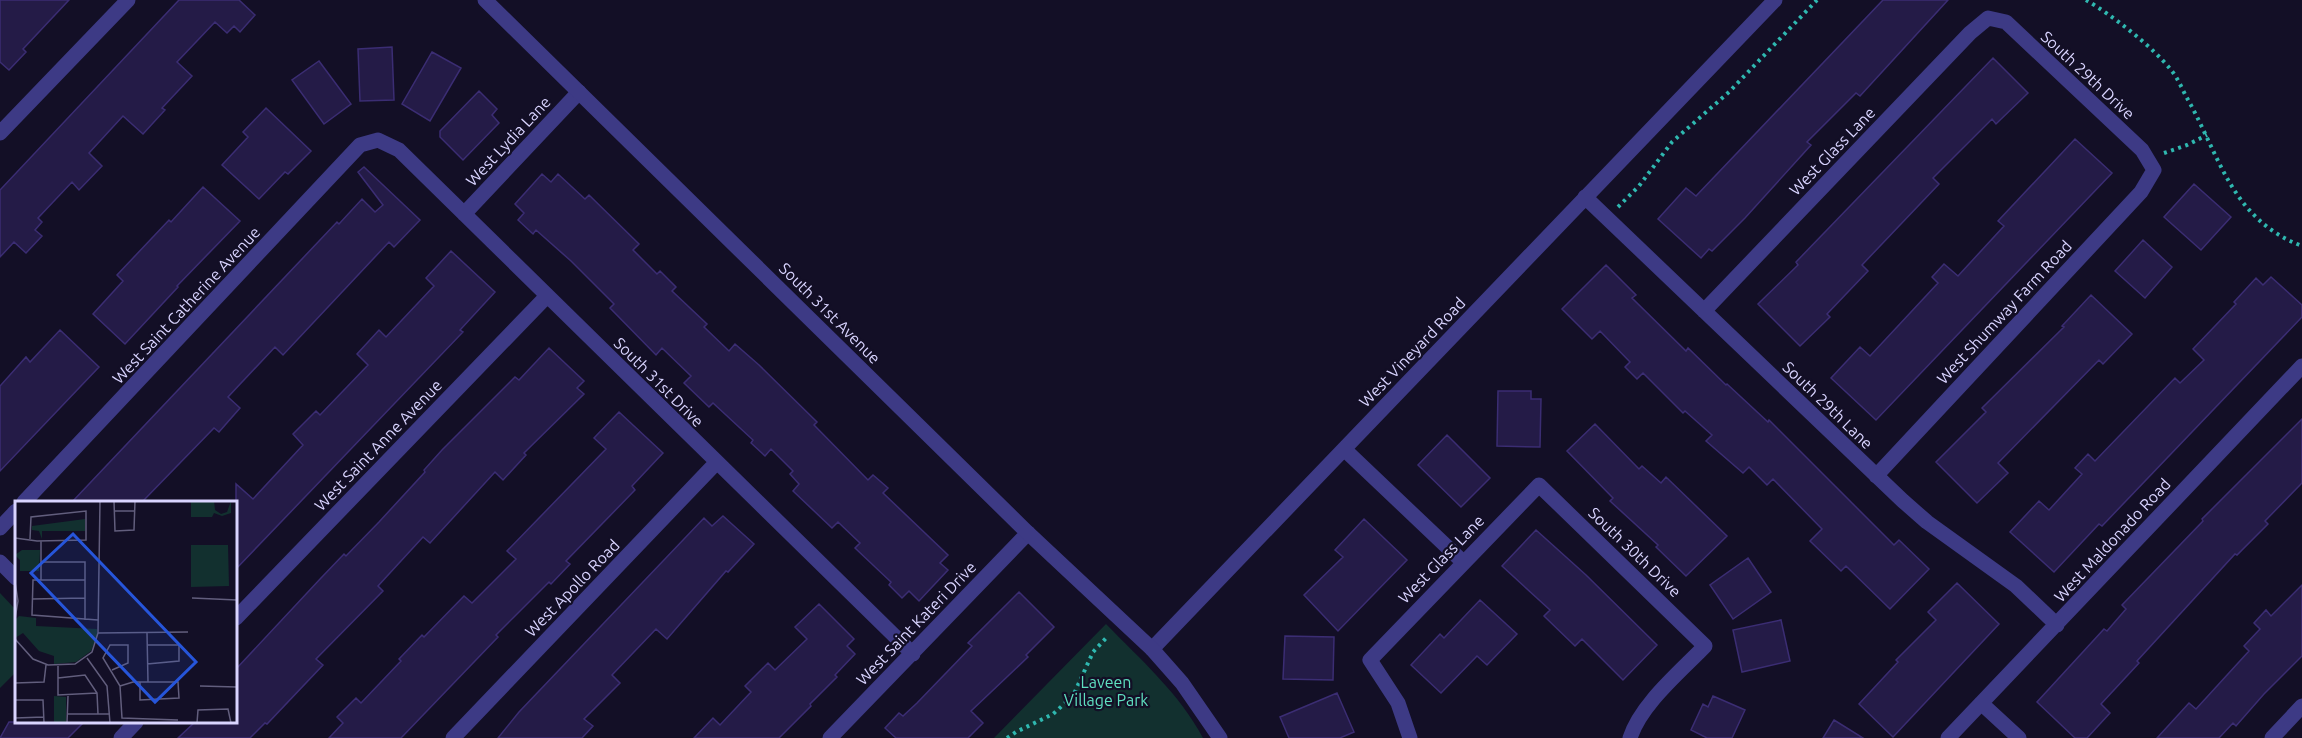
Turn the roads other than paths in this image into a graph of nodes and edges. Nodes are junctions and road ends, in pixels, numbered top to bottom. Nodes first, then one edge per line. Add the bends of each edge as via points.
1 (128, 0) edge
2 (485, 0) edge
3 (1775, 0) edge
4 (1988, 18) joint
5 (579, 92) junction
6 (0, 133) edge
7 (378, 140) joint
8 (2151, 164) joint
9 (1585, 197) junction
10 (464, 214) junction
11 (547, 296) junction
12 (1704, 311) junction
13 (2302, 366) edge
14 (1344, 448) junction
15 (716, 463) junction
16 (1876, 476) junction
17 (1539, 484) joint
18 (25, 501) edge
19 (15, 512) edge
20 (0, 528) edge
21 (1028, 533) junction
22 (0, 562) edge
23 (1463, 562) junction
24 (15, 577) edge
25 (237, 617) edge
26 (2057, 625) junction
27 (1152, 649) junction
28 (913, 654) junction
29 (1982, 703) junction
30 (2302, 706) edge
31 (135, 723) edge
32 (121, 738) edge
33 (453, 738) edge
34 (830, 738) edge
35 (1220, 738) edge
36 (1410, 738) edge
37 (1630, 738) edge
38 (1948, 738) edge
39 (2019, 738) edge
40 (2272, 738) edge

1 - 6 street
2 - 5 street, South 31st Avenue
3 - 9 street, West Vineyard Road
4 - 8 street, South 29th Drive via 2006,22
4 - 12 street, West Glass Lane
5 - 10 street, West Lydia Lane
5 - 21 street, South 31st Avenue
7 - 10 street, South 31st Drive via 399,150
7 - 18 street, West Saint Catherine Avenue via 360,145
8 - 16 street, West Shumway Farm Road via 2141,192
9 - 12 street, South 29th Lane
9 - 14 street, West Vineyard Road
10 - 11 street, South 31st Drive
11 - 15 street, South 31st Drive
11 - 25 street, West Saint Anne Avenue
12 - 16 street, South 29th Lane
13 - 26 street, West Maldonado Road
14 - 23 street
14 - 27 street, West Vineyard Road
15 - 28 street, South 31st Drive
15 - 33 street, West Apollo Road
16 - 26 street, South 29th Lane via 1927,522 2016,586
17 - 23 street, West Glass Lane
17 - 37 street, South 30th Drive via 1705,646 1649,705
19 - 20 street
21 - 27 street, South 31st Avenue
21 - 28 street, West Saint Kateri Drive
22 - 24 street
23 - 36 street, West Glass Lane via 1370,660 1398,704
26 - 29 street, West Maldonado Road
27 - 35 street via 1182,683
28 - 34 street, West Saint Kateri Drive
29 - 38 street, West Maldonado Road
29 - 39 street
30 - 40 street
31 - 32 street

